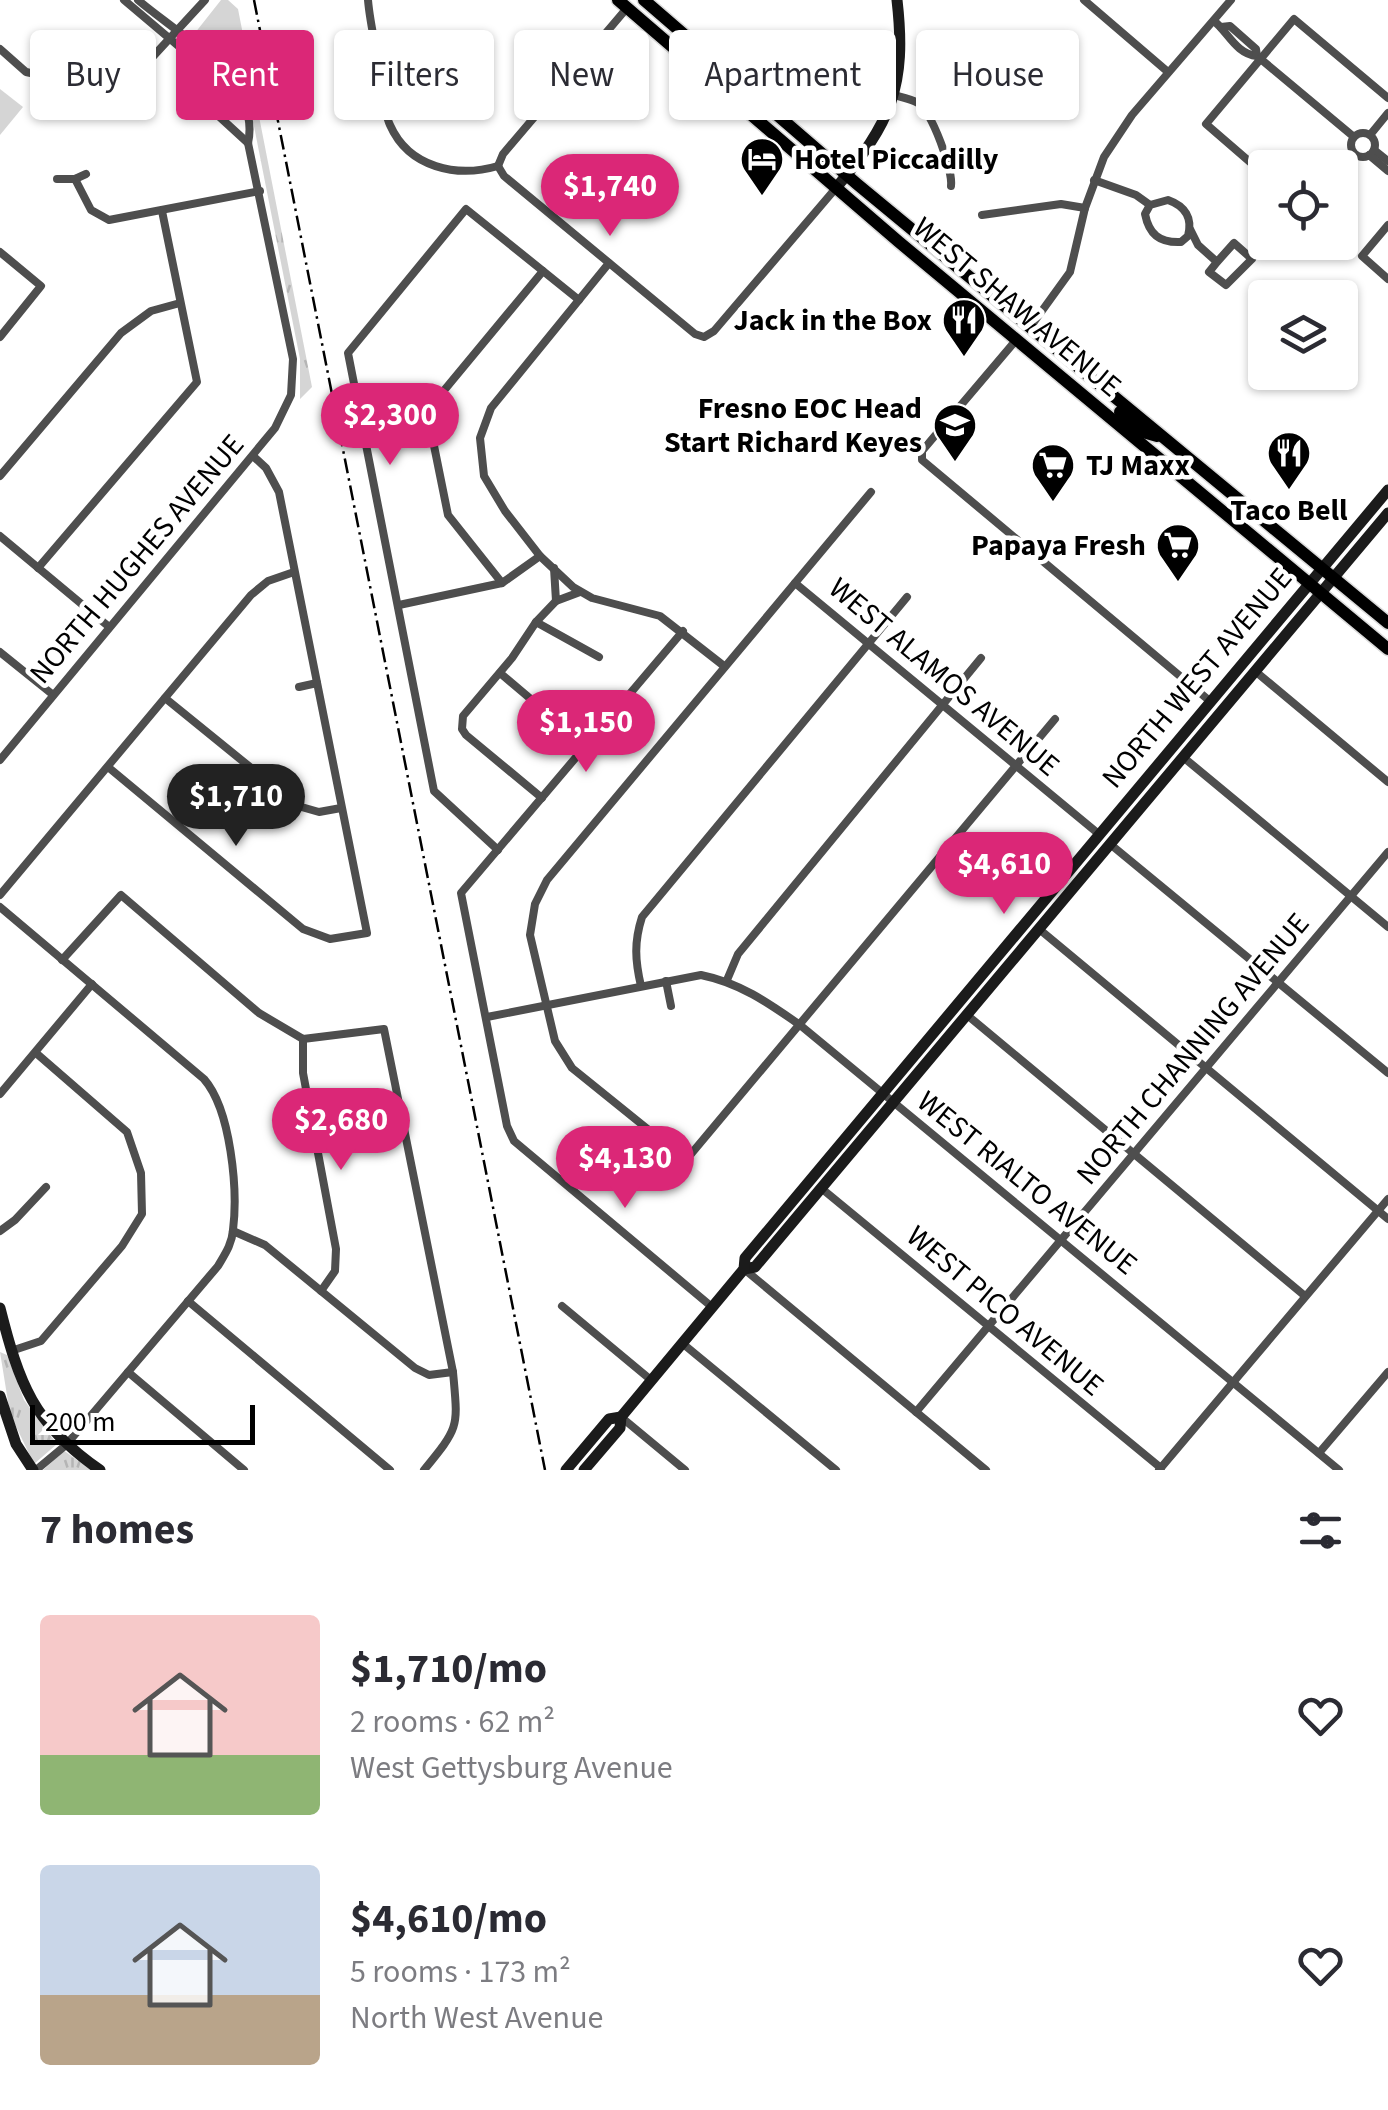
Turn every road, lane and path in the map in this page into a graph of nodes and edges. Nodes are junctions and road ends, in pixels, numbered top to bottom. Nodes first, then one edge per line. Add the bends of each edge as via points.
1 (124, 0) edge
2 (138, 0) edge
3 (205, 0) edge
4 (368, 0) edge
5 (644, 0) edge
6 (897, 0) edge
7 (1084, 0) edge
8 (1231, 0) edge
9 (622, 4) edge
10 (1218, 23) junction
11 (679, 30) edge
12 (669, 31) edge
13 (174, 36) junction
14 (176, 39) edge
15 (0, 49) edge
16 (1258, 58) junction
17 (1168, 72) junction
18 (896, 81) edge
19 (896, 96) edge
20 (1388, 98) edge
21 (1388, 112) edge
22 (223, 120) edge
23 (248, 120) edge
24 (778, 120) edge
25 (884, 120) edge
26 (1370, 135) junction
27 (1354, 137) junction
28 (248, 144) junction
29 (1353, 150) edge
30 (1372, 152) junction
31 (1358, 156) edge
32 (1248, 160) edge
33 (1388, 161) edge
34 (498, 166) junction
35 (1388, 170) edge
36 (86, 174) dead end
37 (57, 179) dead end
38 (75, 179) junction
39 (1094, 180) junction
40 (841, 181) junction
41 (951, 186) dead end
42 (260, 191) junction
43 (1150, 205) junction
44 (1085, 208) junction
45 (162, 211) junction
46 (982, 216) dead end
47 (1388, 225) edge
48 (1190, 229) junction
49 (1181, 242) junction
50 (1198, 245) junction
51 (0, 252) edge
52 (1217, 262) junction
53 (610, 263) junction
54 (543, 271) junction
55 (1388, 278) edge
56 (579, 300) junction
57 (180, 303) junction
58 (976, 304) junction
59 (1031, 326) junction
60 (0, 336) edge
61 (1017, 339) junction
62 (1083, 371) junction
63 (1094, 402) junction
64 (1168, 440) junction
65 (253, 456) junction
66 (1177, 472) junction
67 (0, 476) edge
68 (1212, 476) junction
69 (1388, 490) edge
70 (871, 492) dead end
71 (1388, 514) edge
72 (0, 536) edge
73 (540, 556) junction
74 (38, 568) junction
75 (554, 568) junction
76 (1322, 568) junction
77 (294, 572) junction
78 (1334, 578) junction
79 (795, 583) junction
80 (502, 584) junction
81 (1307, 584) junction
82 (580, 592) junction
83 (1320, 594) junction
84 (907, 597) dead end
85 (556, 601) junction
86 (398, 605) junction
87 (536, 622) junction
88 (1388, 623) edge
89 (108, 626) junction
90 (683, 632) junction
91 (868, 643) junction
92 (1388, 649) edge
93 (0, 652) edge
94 (599, 657) dead end
95 (981, 658) dead end
96 (724, 666) junction
97 (1255, 670) junction
98 (500, 673) junction
99 (317, 683) junction
100 (298, 687) dead end
101 (52, 694) junction
102 (165, 698) junction
103 (1211, 702) junction
104 (942, 704) junction
105 (552, 717) dead end
106 (1055, 720) dead end
107 (1183, 757) junction
108 (0, 760) edge
109 (1016, 766) junction
110 (108, 767) junction
111 (1166, 778) junction
112 (1388, 782) edge
113 (542, 798) junction
114 (341, 808) junction
115 (1105, 839) junction
116 (498, 850) junction
117 (1388, 852) edge
118 (0, 896) edge
119 (1351, 897) junction
120 (0, 907) edge
121 (1388, 928) edge
122 (1039, 929) junction
123 (62, 960) junction
124 (727, 980) junction
125 (666, 981) junction
126 (1278, 983) junction
127 (92, 984) junction
128 (640, 986) junction
129 (548, 1006) junction
130 (671, 1006) dead end
131 (962, 1010) junction
132 (486, 1017) junction
133 (800, 1025) junction
134 (303, 1038) junction
135 (36, 1053) junction
136 (1206, 1068) junction
137 (1388, 1074) edge
138 (0, 1094) edge
139 (888, 1098) junction
140 (1133, 1154) junction
141 (46, 1186) dead end
142 (821, 1188) junction
143 (1388, 1198) edge
144 (1378, 1210) junction
145 (1388, 1218) edge
146 (0, 1231) edge
147 (233, 1231) junction
148 (1061, 1240) junction
149 (744, 1270) junction
150 (321, 1291) junction
151 (1305, 1296) junction
152 (188, 1301) junction
153 (562, 1306) dead end
154 (712, 1307) junction
155 (0, 1308) edge
156 (989, 1326) junction
157 (682, 1343) junction
158 (6, 1350) edge
159 (128, 1372) junction
160 (452, 1372) junction
161 (1388, 1372) edge
162 (651, 1380) junction
163 (1233, 1382) junction
164 (0, 1397) edge
165 (916, 1412) junction
166 (621, 1417) junction
167 (66, 1444) junction
168 (588, 1444) junction
169 (1319, 1453) junction
170 (670, 1458) junction
171 (1160, 1469) edge
172 (35, 1470) edge
173 (100, 1470) edge
174 (244, 1470) edge
175 (390, 1470) edge
176 (424, 1470) edge
177 (566, 1470) edge
178 (580, 1470) edge
179 (661, 1470) edge
180 (685, 1470) edge
181 (836, 1470) edge
182 (986, 1470) edge
183 (1339, 1470) edge

1 - 13 street
2 - 13 street
3 - 13 street
4 - 34 street via 389,124 404,147 421,162 447,170
5 - 11 main road, WEST SHAW AVENUE
6 - 18 main road
7 - 17 street
8 - 10 street
9 - 12 main road via 640,6
9 - 34 street
9 - 40 main road, WEST SHAW AVENUE
10 - 16 street via 1230,26
10 - 17 street
13 - 14 street
13 - 15 street via 148,63 40,75 26,72
16 - 20 street via 1294,19
16 - 27 street
16 - 32 street via 1206,124
17 - 39 street via 1120,130
19 - 41 street via 928,113
21 - 26 street
22 - 28 street
23 - 28 street
24 - 40 main road, WEST SHAW AVENUE
25 - 40 main road
26 - 27 street
26 - 30 street
27 - 29 street
28 - 42 street, NORTH HUGHES AVENUE
30 - 31 street
30 - 33 street
30 - 35 street
34 - 53 street
36 - 38 street
37 - 38 street
38 - 45 street via 91,210 109,220
39 - 43 street
39 - 44 street
40 - 53 street via 704,337
40 - 58 main road, WEST SHAW AVENUE
40 - 59 main road, WEST SHAW AVENUE
42 - 45 street
42 - 65 street, NORTH HUGHES AVENUE via 294,370 282,418
43 - 48 street via 1176,203
43 - 49 street via 1145,214 1152,233
44 - 46 street via 1058,205
44 - 59 street via 1070,272
45 - 57 street
47 - 55 street via 1362,256
48 - 49 street
48 - 50 street
49 - 50 street
50 - 52 street
51 - 60 street via 41,286
52 - 52 street via 1234,243 1252,259 1226,285 1209,272
53 - 56 street
54 - 56 street
54 - 80 street via 427,411 448,514
54 - 86 street via 466,209 350,348
56 - 73 street via 491,408 480,438 484,476
57 - 67 street via 150,312 122,333
57 - 74 street via 197,382
58 - 59 main road via 988,302 1018,327
58 - 61 main road, WEST SHAW AVENUE
59 - 62 main road, WEST SHAW AVENUE
61 - 62 main road via 1029,337 1071,371
61 - 63 main road, WEST SHAW AVENUE
61 - 103 street via 922,451 922,460
62 - 64 main road, WEST SHAW AVENUE
63 - 64 main road via 1104,400 1143,432
63 - 66 main road, WEST SHAW AVENUE
64 - 68 main road, WEST SHAW AVENUE
65 - 77 street via 279,492
65 - 89 street, NORTH HUGHES AVENUE
66 - 68 main road
66 - 81 main road, WEST SHAW AVENUE
68 - 76 main road, WEST SHAW AVENUE
69 - 76 main road, NORTH WEST AVENUE
70 - 79 street
71 - 78 main road, NORTH WEST AVENUE
72 - 74 street
73 - 75 street
73 - 80 street
74 - 89 street
75 - 82 street
75 - 85 street
76 - 78 main road, WEST SHAW AVENUE
76 - 81 main road, NORTH WEST AVENUE
77 - 99 street
77 - 102 street via 256,590
78 - 83 main road, NORTH WEST AVENUE
78 - 88 main road, WEST SHAW AVENUE
79 - 91 street, WEST ALAMOS AVENUE
79 - 96 street
80 - 86 street
81 - 83 main road, WEST SHAW AVENUE
81 - 103 main road, NORTH WEST AVENUE
82 - 85 street
82 - 90 street via 660,616
83 - 92 main road, WEST SHAW AVENUE
83 - 97 main road, NORTH WEST AVENUE
84 - 91 street
85 - 87 street
86 - 116 street via 434,791
87 - 94 street
87 - 98 street
89 - 101 street, NORTH HUGHES AVENUE
90 - 96 street
90 - 113 street
91 - 104 street, WEST ALAMOS AVENUE
91 - 128 street via 642,918 634,939
93 - 101 street
95 - 104 street
96 - 129 street via 546,880 530,935
97 - 107 main road, NORTH WEST AVENUE
97 - 112 street
98 - 105 street
98 - 113 street via 464,716 462,729
99 - 100 street
99 - 114 street
101 - 108 street, NORTH HUGHES AVENUE
102 - 110 street
102 - 114 street via 298,806 319,812
103 - 111 main road via 1210,714
103 - 115 main road, NORTH WEST AVENUE
104 - 109 street, WEST ALAMOS AVENUE
104 - 124 street via 738,954
106 - 109 street
107 - 111 main road, NORTH WEST AVENUE
107 - 119 street
109 - 115 street, WEST ALAMOS AVENUE
109 - 133 street
110 - 114 street via 303,929 330,938 367,933
110 - 118 street
111 - 115 main road, NORTH WEST AVENUE
113 - 116 street
115 - 122 main road, NORTH WEST AVENUE
115 - 126 street, WEST ALAMOS AVENUE
115 - 131 main road, NORTH WEST AVENUE
116 - 132 street via 461,893
117 - 119 street, NORTH CHANNING AVENUE
119 - 121 street
119 - 126 street, NORTH CHANNING AVENUE
120 - 123 street
122 - 131 main road, NORTH WEST AVENUE
122 - 136 street
123 - 127 street
123 - 134 street via 120,896 259,1012
124 - 125 street, WEST RIALTO AVENUE via 701,975
124 - 133 street, WEST RIALTO AVENUE
125 - 128 street, WEST RIALTO AVENUE
125 - 130 street
126 - 136 street, NORTH CHANNING AVENUE
126 - 137 street, WEST ALAMOS AVENUE
127 - 135 street
127 - 147 street via 214,1092 234,1176
128 - 129 street, WEST RIALTO AVENUE
129 - 132 street, WEST RIALTO AVENUE
129 - 133 street via 555,1040 572,1068 686,1160
131 - 139 main road, NORTH WEST AVENUE
131 - 140 street
132 - 154 street via 514,1141
133 - 139 street, WEST RIALTO AVENUE
134 - 150 street via 303,1073 336,1249 336,1272
134 - 160 street via 384,1028
135 - 138 street
135 - 158 street via 127,1132 140,1172 142,1214 41,1341
136 - 140 street, NORTH CHANNING AVENUE
136 - 144 street
139 - 142 main road, NORTH WEST AVENUE
139 - 148 street, WEST RIALTO AVENUE
139 - 149 main road, NORTH WEST AVENUE via 745,1258
140 - 148 street, NORTH CHANNING AVENUE
140 - 151 street
141 - 146 street
142 - 149 main road, NORTH WEST AVENUE via 755,1267
142 - 156 street, WEST PICO AVENUE
143 - 144 street
144 - 145 street
144 - 151 street
147 - 150 street via 258,1240
147 - 152 street via 218,1266
148 - 156 street, NORTH CHANNING AVENUE
148 - 163 street, WEST RIALTO AVENUE
149 - 154 main road, NORTH WEST AVENUE
149 - 165 street
150 - 160 street via 420,1371
151 - 163 street
152 - 159 street
152 - 175 street
153 - 162 street
154 - 157 main road, NORTH WEST AVENUE
155 - 158 main road
156 - 165 street, NORTH CHANNING AVENUE
156 - 171 street, WEST PICO AVENUE
157 - 162 main road, NORTH WEST AVENUE
157 - 181 street
158 - 167 main road via 36,1410
159 - 167 street
159 - 174 street
160 - 176 street via 457,1422
161 - 169 street
162 - 166 main road, NORTH WEST AVENUE
163 - 169 street, WEST RIALTO AVENUE
163 - 171 street
164 - 172 main road via 16,1444
165 - 182 street
166 - 168 main road, NORTH WEST AVENUE via 609,1419
166 - 170 street
166 - 178 main road, NORTH WEST AVENUE via 620,1428
167 - 172 street
167 - 173 main road
168 - 177 main road, NORTH WEST AVENUE
168 - 178 main road
169 - 183 street, WEST RIALTO AVENUE
170 - 179 street
170 - 180 street

